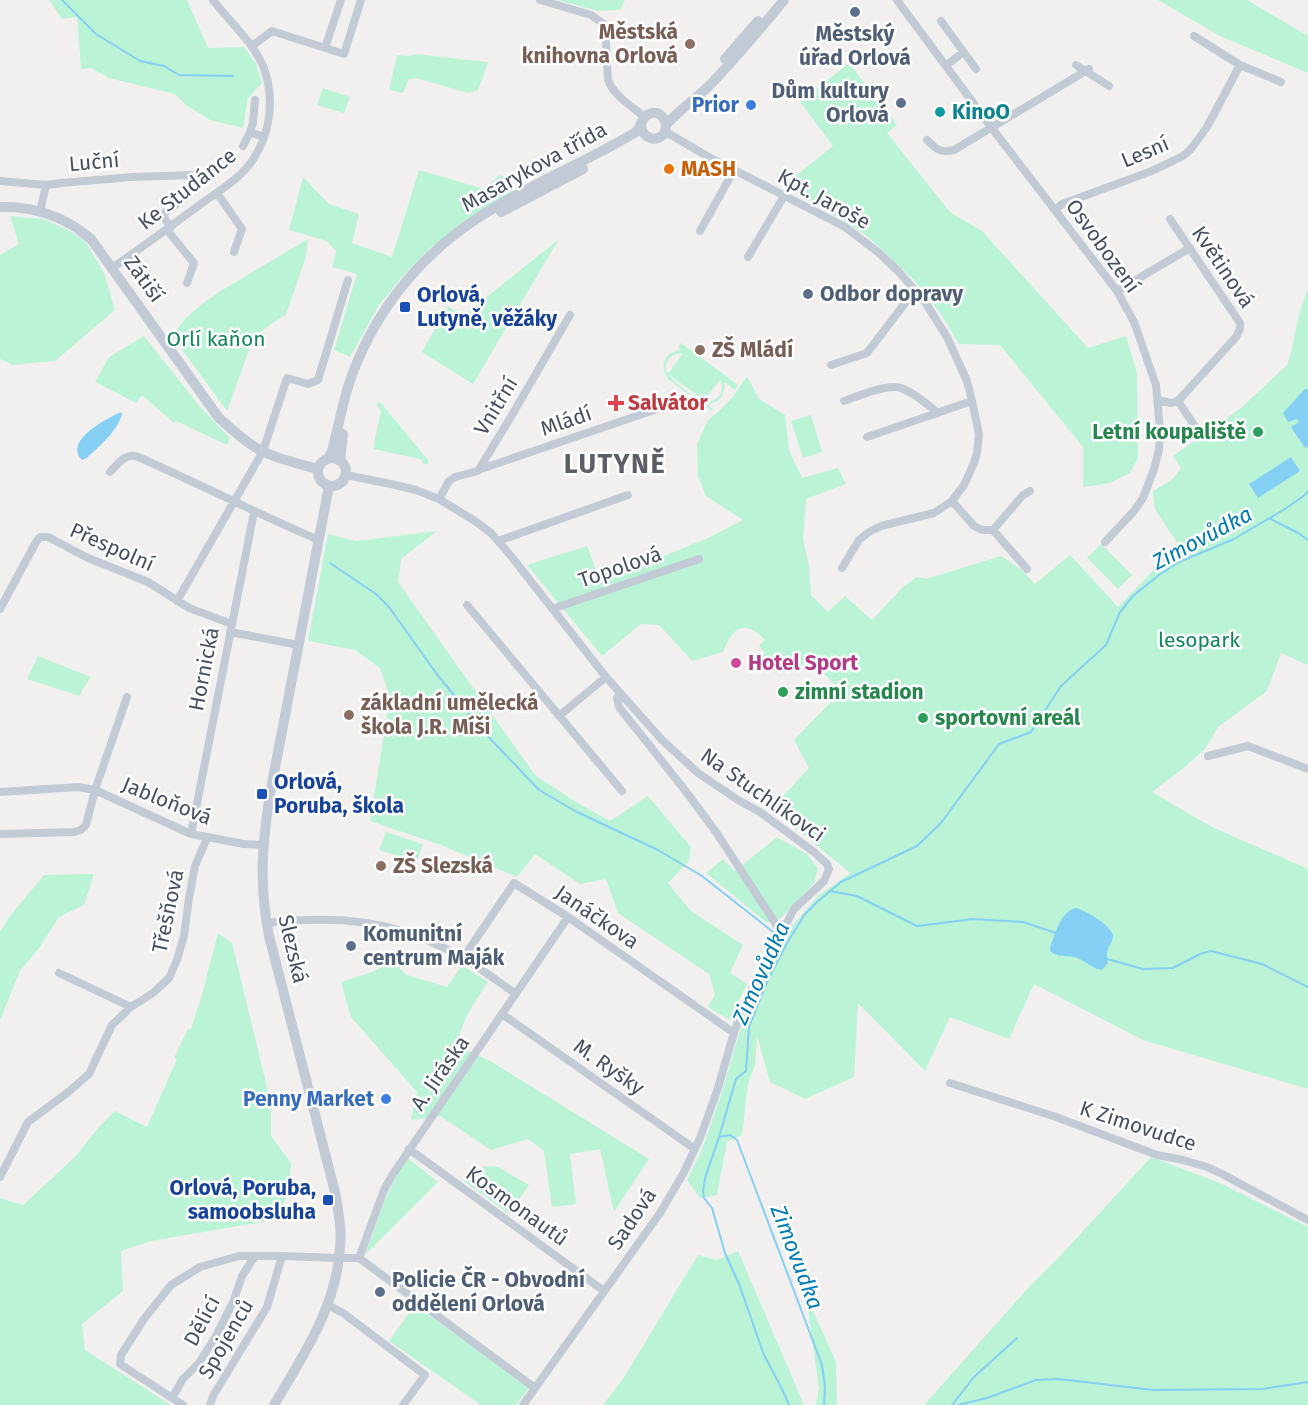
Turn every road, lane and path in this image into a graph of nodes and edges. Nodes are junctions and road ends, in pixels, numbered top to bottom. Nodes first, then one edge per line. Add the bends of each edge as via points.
1 (213, 0) edge
2 (341, 0) edge
3 (361, 0) edge
4 (540, 0) edge
5 (775, 0) edge
6 (784, 0) edge
7 (897, 0) edge
8 (941, 21) dead end
9 (1194, 36) dead end
10 (252, 46) junction
11 (325, 48) junction
12 (963, 52) junction
13 (1076, 65) dead end
14 (1240, 65) junction
15 (946, 66) junction
16 (976, 69) dead end
17 (1088, 70) junction
18 (1281, 82) dead end
19 (1109, 86) dead end
20 (255, 100) dead end
21 (660, 115) junction
22 (643, 122) junction
23 (992, 127) junction
24 (666, 128) junction
25 (250, 132) junction
26 (264, 137) junction
27 (648, 137) junction
28 (927, 140) dead end
29 (243, 146) dead end
30 (734, 170) junction
31 (192, 175) dead end
32 (0, 181) edge
33 (46, 185) junction
34 (217, 193) junction
35 (188, 196) dead end
36 (784, 196) junction
37 (0, 207) edge
38 (1055, 210) junction
39 (40, 212) junction
40 (1170, 219) dead end
41 (169, 228) junction
42 (700, 231) dead end
43 (1190, 248) junction
44 (234, 252) dead end
45 (748, 257) dead end
46 (112, 268) junction
47 (348, 280) dead end
48 (187, 283) dead end
49 (915, 290) junction
50 (1117, 291) junction
51 (570, 315) dead end
52 (831, 365) dead end
53 (1158, 400) junction
54 (844, 401) dead end
55 (972, 401) junction
56 (1178, 401) junction
57 (666, 406) dead end
58 (938, 413) junction
59 (1200, 434) dead end
60 (867, 437) dead end
61 (263, 451) junction
62 (334, 459) junction
63 (318, 469) junction
64 (478, 471) junction
65 (110, 472) dead end
66 (346, 475) junction
67 (329, 486) junction
68 (1030, 491) dead end
69 (628, 495) dead end
70 (439, 498) junction
71 (952, 501) junction
72 (234, 502) junction
73 (254, 512) junction
74 (993, 530) junction
75 (319, 540) junction
76 (498, 541) junction
77 (1105, 542) dead end
78 (699, 559) dead end
79 (842, 568) dead end
80 (1027, 569) dead end
81 (177, 601) junction
82 (467, 605) dead end
83 (0, 609) edge
84 (552, 609) junction
85 (231, 628) junction
86 (299, 645) junction
87 (606, 677) junction
88 (620, 693) junction
89 (127, 697) dead end
90 (559, 716) junction
91 (1208, 756) dead end
92 (1308, 770) edge
93 (95, 790) junction
94 (622, 791) dead end
95 (0, 792) edge
96 (0, 834) edge
97 (191, 834) junction
98 (207, 838) junction
99 (263, 845) junction
100 (568, 918) junction
101 (266, 923) junction
102 (781, 932) junction
103 (463, 958) junction
104 (59, 973) dead end
105 (516, 994) junction
106 (130, 1007) junction
107 (502, 1014) junction
108 (734, 1033) junction
109 (950, 1083) dead end
110 (409, 1149) junction
111 (695, 1149) junction
112 (0, 1177) edge
113 (1308, 1220) edge
114 (255, 1256) junction
115 (282, 1256) junction
116 (339, 1258) junction
117 (359, 1258) junction
118 (604, 1291) junction
119 (328, 1305) junction
120 (535, 1388) junction
121 (172, 1398) junction
122 (183, 1405) edge
123 (210, 1405) edge
124 (274, 1405) edge
125 (403, 1405) edge
126 (523, 1405) edge

1 - 10 street, Ke Studánce
2 - 11 street
3 - 11 street via 344,54
4 - 22 street via 591,15 605,25 610,86
5 - 21 street via 701,84
6 - 24 street via 718,77
7 - 15 street, Osvobození
8 - 12 street
9 - 14 street
10 - 11 street via 272,31
10 - 26 street, Ke Studánce via 270,92
12 - 15 street
12 - 16 street
13 - 17 street
14 - 18 street
14 - 38 street, Lesní via 1207,128 1183,156
15 - 23 street, Osvobození
17 - 19 street
17 - 23 street
20 - 25 street
21 - 22 street via 652,114
21 - 24 street
22 - 27 street via 642,132
22 - 62 street, Masarykova třída via 620,142 484,214 416,270 387,305 363,348 350,380 332,451
23 - 28 street via 954,150 935,149
23 - 38 street, Osvobození
24 - 27 street via 657,139
24 - 30 street, Kpt. Jaroše via 684,144
25 - 26 street
25 - 29 street
26 - 34 street, Ke Studánce via 254,159
27 - 62 street, Masarykova třída via 485,221 426,269 395,306 368,353
30 - 36 street, Kpt. Jaroše
30 - 42 street
31 - 33 street, Luční
32 - 33 street, Luční
33 - 39 street
34 - 41 street, Ke Studánce
34 - 44 street via 242,229
35 - 41 street via 162,215
36 - 45 street
36 - 49 street, Kpt. Jaroše via 852,231
37 - 39 street, Zátiší
38 - 50 street, Osvobození
39 - 46 street, Zátiší via 73,226 91,239
40 - 43 street, Květinová
41 - 46 street, Ke Studánce
41 - 48 street via 194,262
43 - 50 street
43 - 56 street, Květinová via 1236,315 1240,329
46 - 61 street, Zátiší via 219,418
47 - 61 street via 318,380 308,384 287,378
49 - 52 street via 867,353
49 - 55 street, Kpt. Jaroše via 947,337
50 - 53 street, Osvobození via 1134,322
51 - 64 street, Vnitřní
53 - 56 street
53 - 77 street, Osvobození via 1159,450 1148,487 1137,506
54 - 58 street via 896,387
55 - 58 street
55 - 71 street, Kpt. Jaroše via 979,434 977,453 964,485
56 - 59 street
57 - 64 street, Mládí
58 - 60 street
61 - 63 street, Zátiší
61 - 72 street
62 - 63 street via 322,462
62 - 66 street via 345,467
63 - 67 street via 319,478
64 - 70 street via 449,481
65 - 72 street via 128,455 136,456
66 - 67 street via 338,485
66 - 70 street, Na Stuchlíkovci
67 - 75 street, Slezská
68 - 74 street
69 - 76 street
70 - 76 street, Na Stuchlíkovci
71 - 74 street via 974,526
71 - 79 street, Kpt. Jaroše via 934,513 869,532
72 - 73 street
72 - 81 street
73 - 75 street
73 - 85 street, Hornická
74 - 80 street
75 - 86 street, Slezská
76 - 84 street, Na Stuchlíkovci
78 - 84 street, Topolová
81 - 83 street, Přespolní via 148,582 48,537 40,537
81 - 85 street, Přespolní
82 - 90 street
84 - 87 street, Na Stuchlíkovci
85 - 86 street, Přespolní
85 - 97 street, Hornická
86 - 99 street, Slezská
87 - 88 street, Na Stuchlíkovci
87 - 90 street
88 - 102 street, Na Stuchlíkovci via 619,707 716,832
88 - 102 street, Na Stuchlíkovci via 698,773 760,812 827,864 824,881 794,909
89 - 93 street, Jabloňová
90 - 94 street
91 - 92 street via 1248,746
93 - 95 street, Jabloňová
93 - 96 street, Jabloňová via 86,825 81,830
93 - 97 street, Jabloňová
97 - 98 street, Jabloňová
98 - 99 street, Jabloňová
98 - 106 street, Třešňová via 195,866 184,936 169,978
99 - 101 street, Slezská
100 - 103 street, Janáčkova via 514,883
100 - 105 street, A. Jiráska
100 - 108 street, Janáčkova
101 - 103 street via 307,919 361,921 402,930
101 - 116 street, Slezská via 335,1192
102 - 108 street, Na Stuchlíkovci via 744,1004
103 - 105 street
104 - 106 street
105 - 107 street, A. Jiráska
106 - 112 street, Třešňová via 112,1025 89,1074 28,1122
107 - 110 street, A. Jiráska
107 - 111 street, M. Ryšky
108 - 111 street, Sadová
109 - 113 street, K Zimovudce via 1157,1155 1207,1167
110 - 117 street, A. Jiráska via 384,1190
110 - 118 street, Kosmonautů
111 - 118 street, Sadová via 660,1213
114 - 115 street
114 - 121 street, Dělící via 217,1334
114 - 121 street via 239,1256 200,1267 171,1285 121,1355 120,1364
115 - 116 street
115 - 123 street, Spojenců via 267,1307
116 - 117 street
116 - 119 street, Slezská
117 - 120 street
118 - 120 street, Sadová
119 - 124 street, Slezská
119 - 125 street via 425,1375
120 - 126 street, Sadová
121 - 122 street

